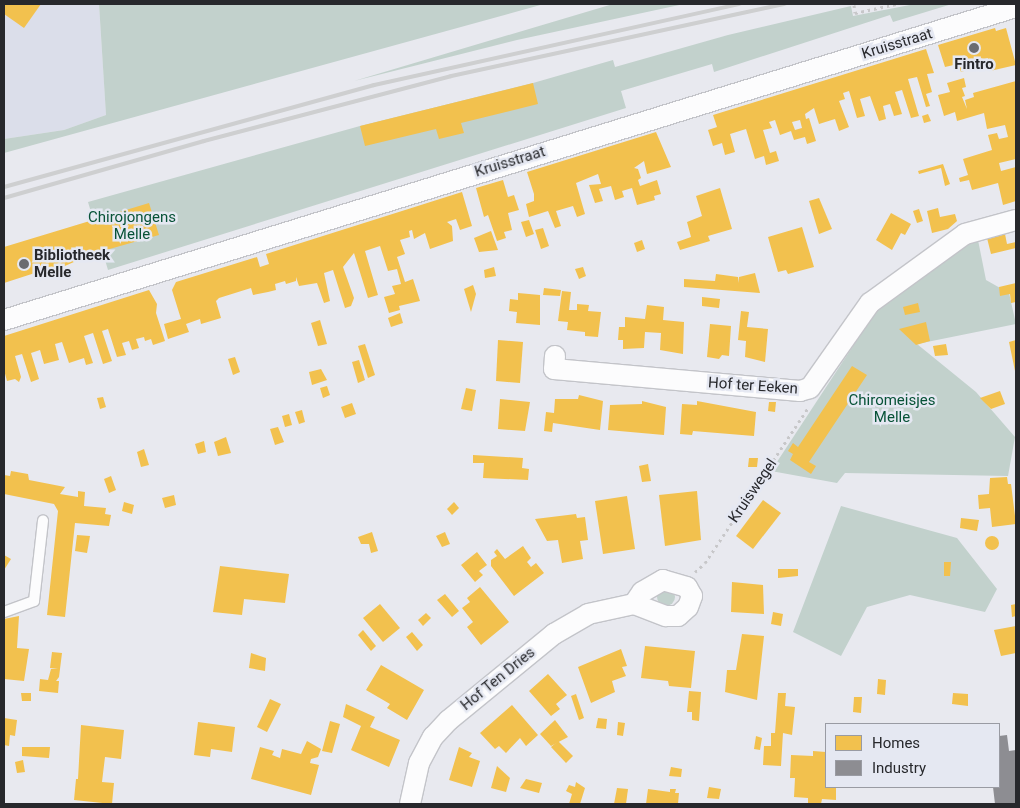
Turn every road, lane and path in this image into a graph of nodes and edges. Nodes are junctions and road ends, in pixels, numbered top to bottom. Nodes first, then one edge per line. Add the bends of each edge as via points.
1 (896, 4) edge
2 (854, 6) dead end
3 (1016, 7) edge
4 (1016, 220) edge
5 (4, 320) edge
6 (555, 356) dead end
7 (810, 388) junction
8 (42, 521) dead end
9 (680, 584) junction
10 (634, 604) junction
11 (4, 612) edge
12 (410, 804) edge

1 - 2 path via 855,13
3 - 5 street, Kruisstraat
4 - 7 street, Hof ter Eeken via 965,234 870,303
6 - 7 street, Hof ter Eeken via 554,369 800,391
7 - 9 path, Kruiswegel via 811,404 705,563
8 - 11 lane via 34,601
9 - 10 street via 663,580 651,585
9 - 10 street via 687,587 692,596 688,607 678,616 666,616
10 - 12 street, Hof Ten Dries via 602,610 573,622 449,720 433,737 419,763

